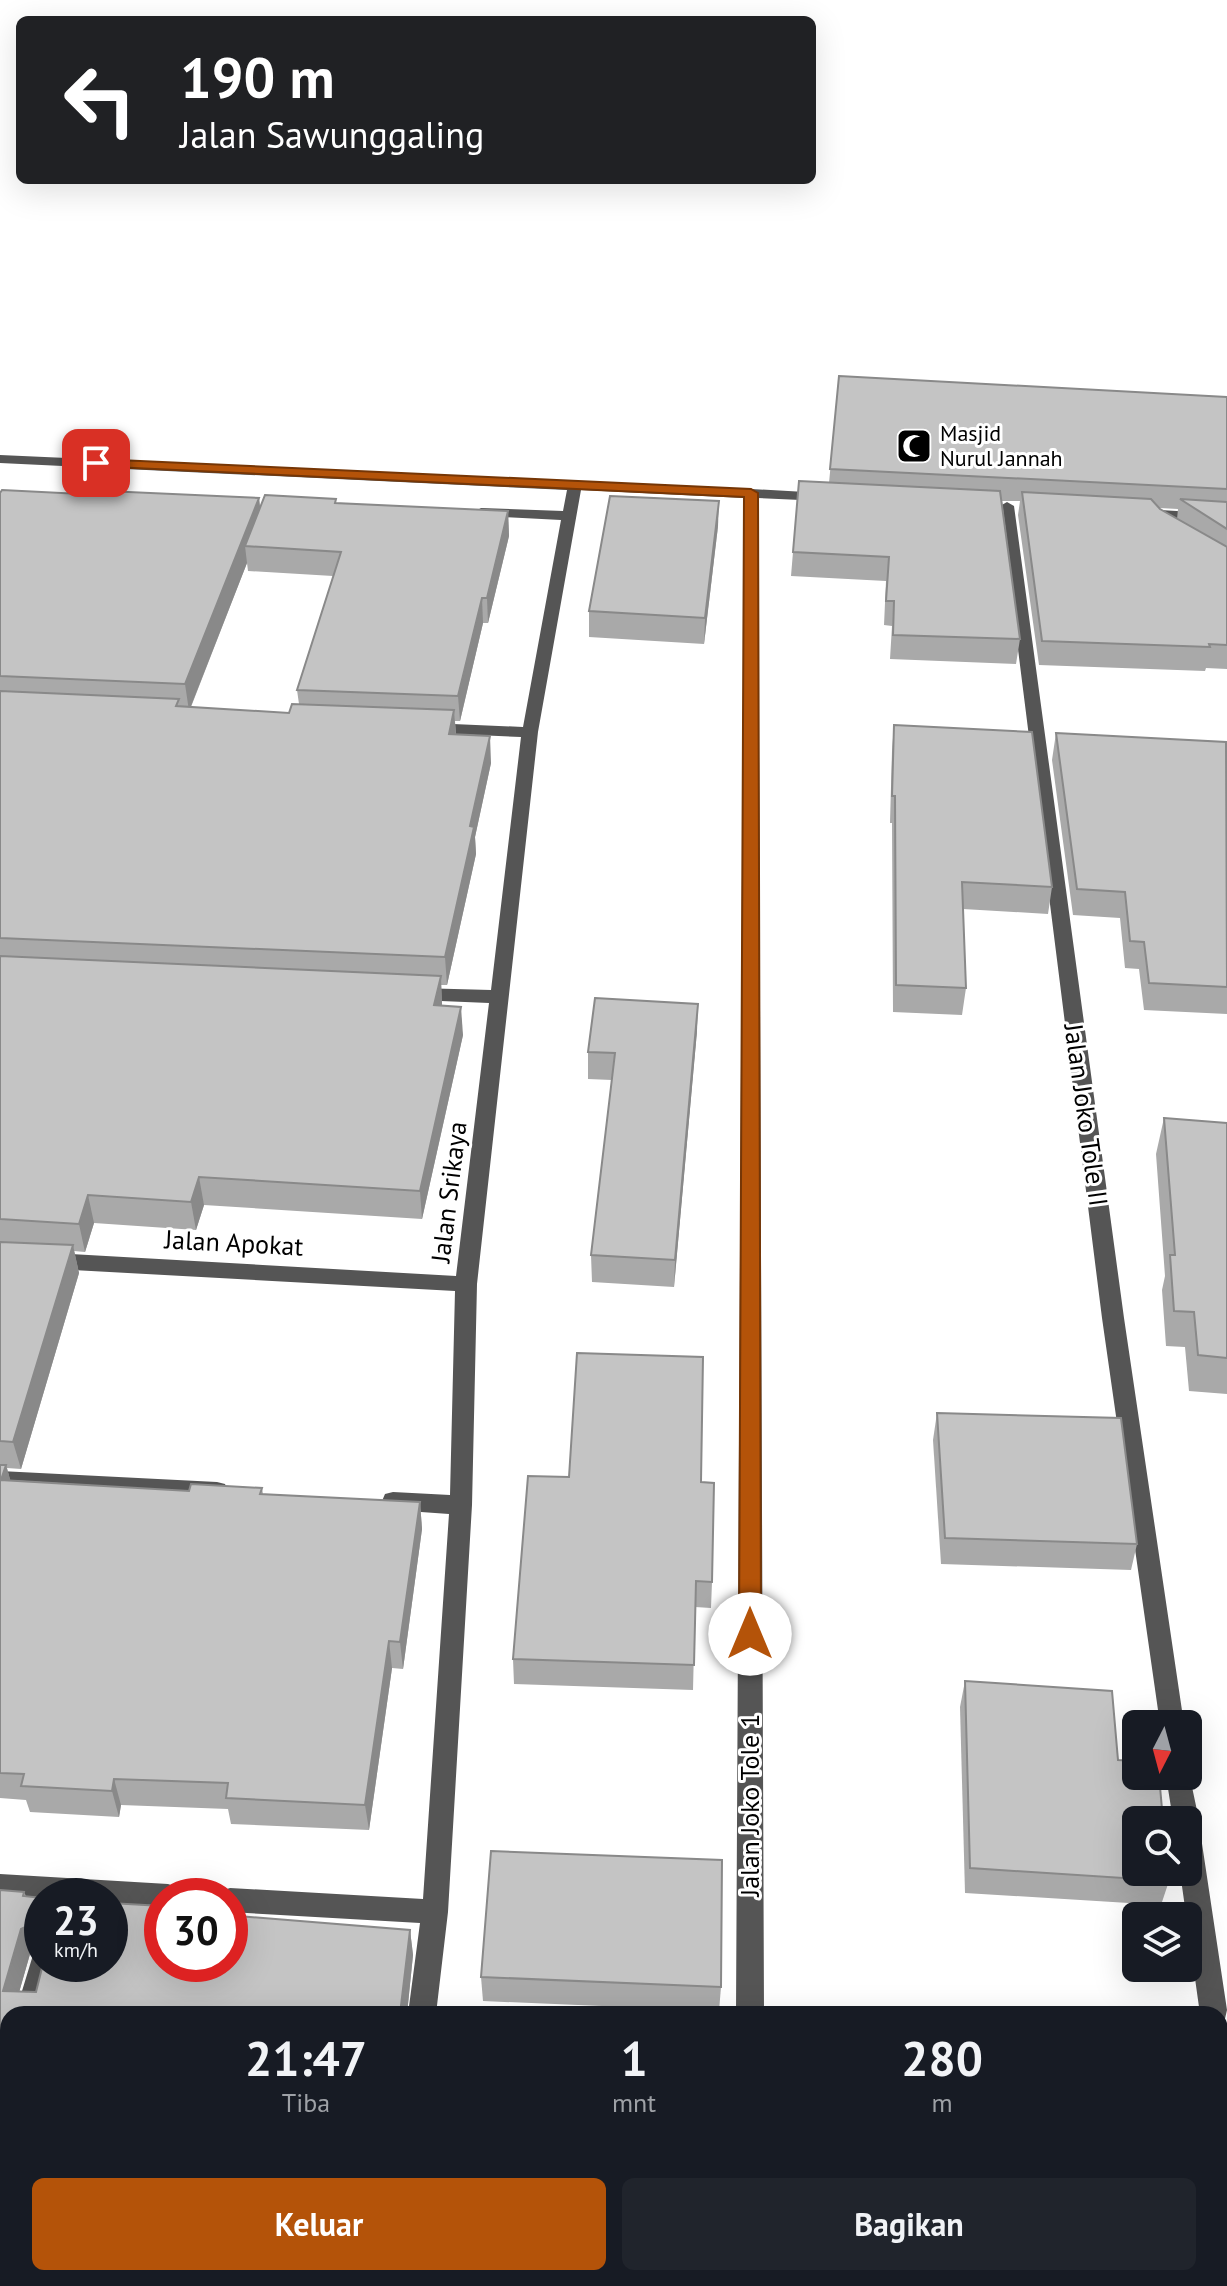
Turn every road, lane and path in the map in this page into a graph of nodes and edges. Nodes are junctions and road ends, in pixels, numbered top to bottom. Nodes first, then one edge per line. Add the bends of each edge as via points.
1 (0, 459) edge
2 (575, 485) junction
3 (751, 493) junction
4 (842, 497) edge
5 (1007, 506) edge
6 (468, 512) edge
7 (1124, 512) edge
8 (1153, 513) junction
9 (569, 516) junction
10 (1227, 518) edge
11 (1175, 534) edge
12 (407, 727) edge
13 (530, 732) junction
14 (392, 992) edge
15 (501, 997) junction
16 (0, 1258) edge
17 (466, 1284) junction
18 (0, 1480) edge
19 (237, 1492) edge
20 (364, 1499) edge
21 (461, 1505) junction
22 (1170, 1710) edge
23 (0, 1886) edge
24 (1195, 1886) edge
25 (24, 1889) edge
26 (248, 1901) edge
27 (435, 1912) junction
28 (37, 1982) edge
29 (31, 2006) edge
30 (423, 2006) edge
31 (750, 2006) edge
32 (1213, 2006) edge

1 - 2 street
2 - 3 street
2 - 9 street, Jalan Srikaya
3 - 4 street
3 - 31 street, Jalan Joko Tole 1
5 - 22 street, Jalan Joko Tole II
6 - 9 street
7 - 8 street
8 - 10 street
8 - 11 street
9 - 13 street, Jalan Srikaya
12 - 13 street
13 - 15 street, Jalan Srikaya
14 - 15 street
15 - 17 street, Jalan Srikaya
16 - 17 street, Jalan Apokat
17 - 21 street, Jalan Srikaya
18 - 19 street
20 - 21 street
21 - 27 street, Jalan Srikaya
23 - 25 street
24 - 32 street
26 - 27 street
27 - 30 street, Jalan Srikaya
28 - 29 street

